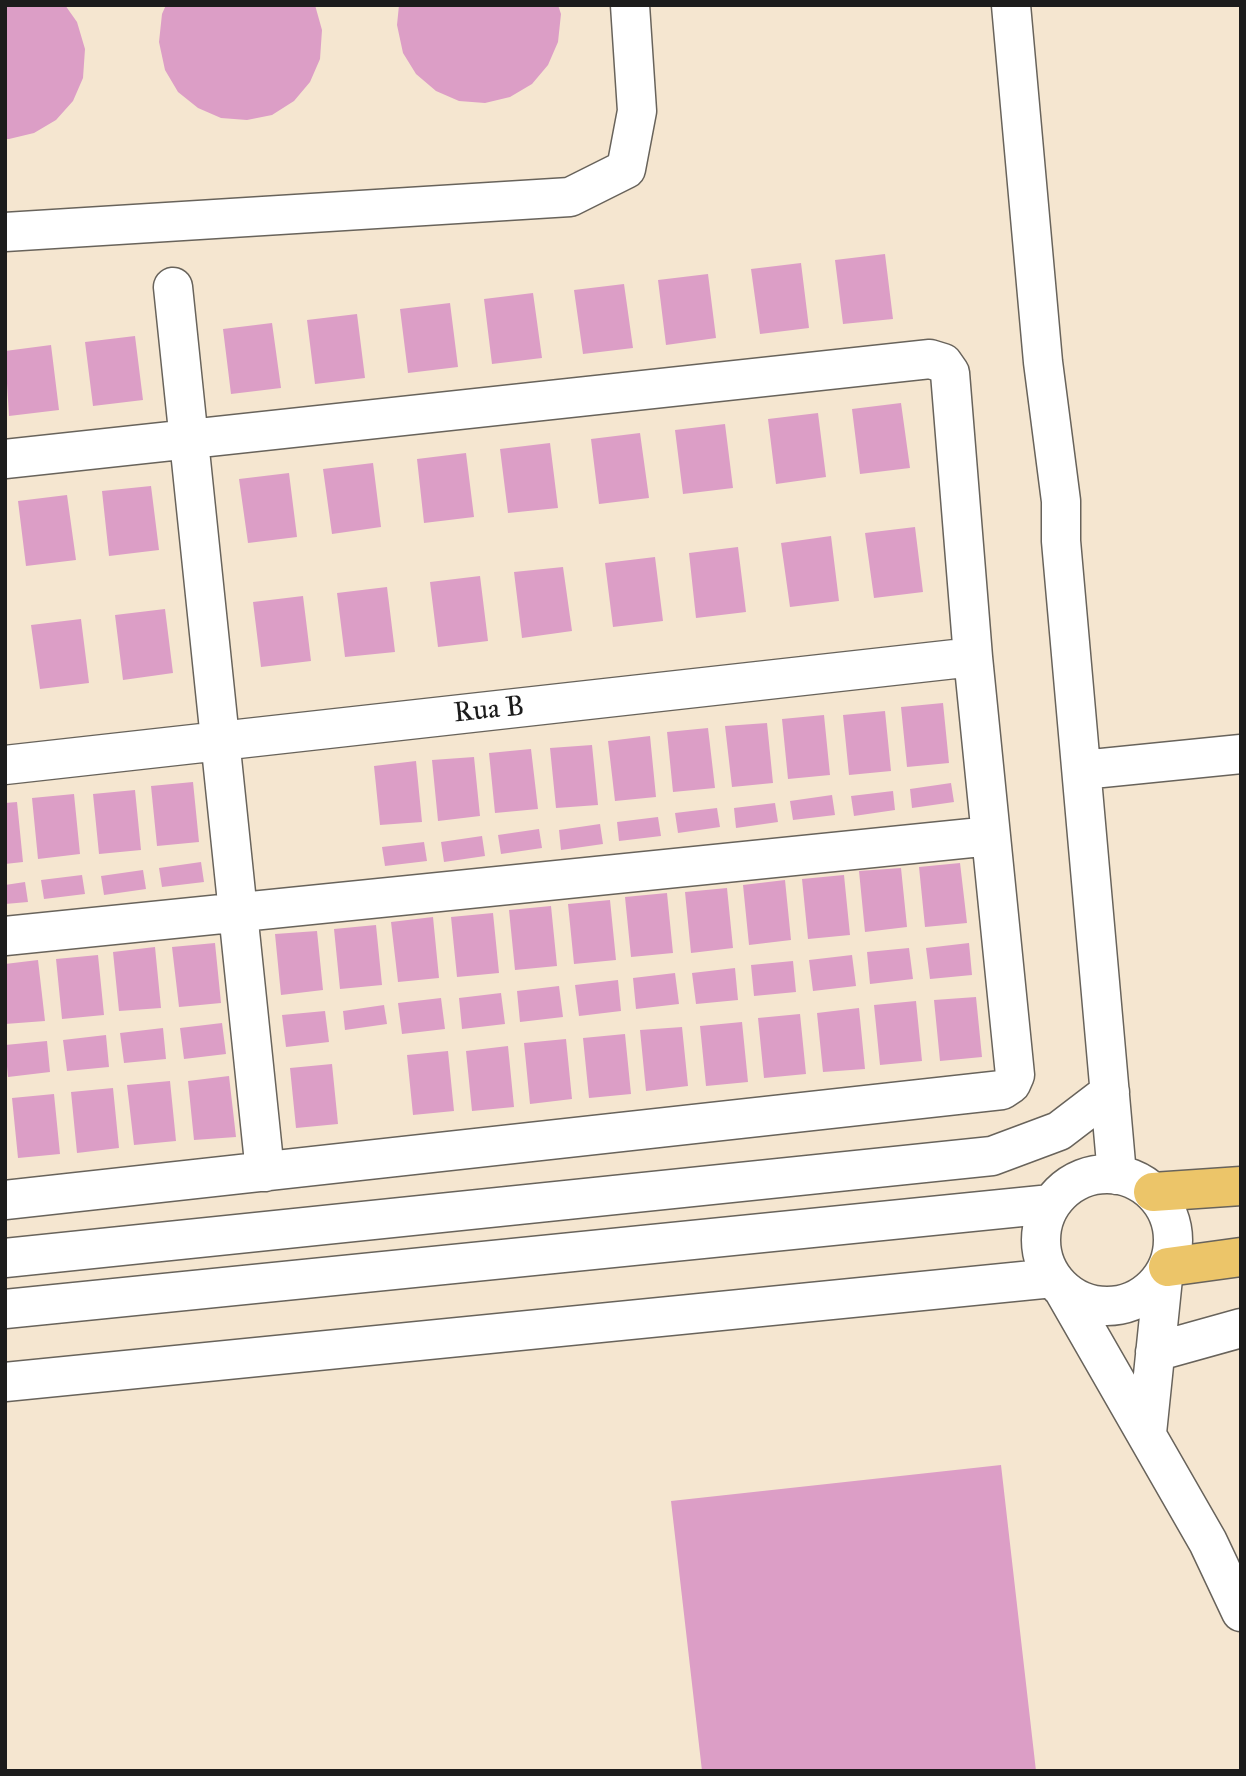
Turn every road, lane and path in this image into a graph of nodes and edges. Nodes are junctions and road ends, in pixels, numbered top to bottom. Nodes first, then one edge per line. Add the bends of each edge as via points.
1 (630, 5) edge
2 (1011, 5) edge
3 (5, 232) edge
4 (173, 287) dead end
5 (188, 439) junction
6 (5, 459) edge
7 (973, 657) junction
8 (220, 741) junction
9 (1241, 754) edge
10 (5, 765) edge
11 (1082, 769) junction
12 (991, 836) junction
13 (238, 912) junction
14 (5, 936) edge
15 (1110, 1092) junction
16 (265, 1172) junction
17 (1117, 1175) junction
18 (1241, 1186) edge
19 (1153, 1192) junction
20 (5, 1200) edge
21 (1051, 1204) junction
22 (1241, 1257) edge
23 (5, 1258) edge
24 (1165, 1273) junction
25 (1058, 1285) junction
26 (5, 1309) edge
27 (1241, 1328) edge
28 (1155, 1352) junction
29 (5, 1382) edge
30 (1147, 1433) junction
31 (1241, 1612) edge

1 - 3 street via 637,111 626,169 570,197
2 - 11 street via 1042,348 1061,501
4 - 5 street
5 - 6 street
5 - 7 street via 930,359 943,363 950,373
5 - 8 street
7 - 8 street, Rua B
7 - 12 street
8 - 10 street, Rua B
8 - 13 street
9 - 11 street
11 - 15 street
12 - 13 street
12 - 16 street via 1016,1075 1002,1090
13 - 14 street
13 - 16 street
15 - 17 street
15 - 23 street via 1059,1130 992,1156
16 - 20 street
17 - 19 street via 1136,1180
17 - 21 street via 1080,1179
18 - 19 main road
19 - 24 street via 1172,1227 1173,1248
21 - 25 street via 1041,1241 1044,1261
21 - 26 street
22 - 24 main road
24 - 25 street via 1143,1297 1116,1307 1088,1304
24 - 28 street
25 - 29 street
25 - 30 street
27 - 28 street
28 - 30 street
30 - 31 street

